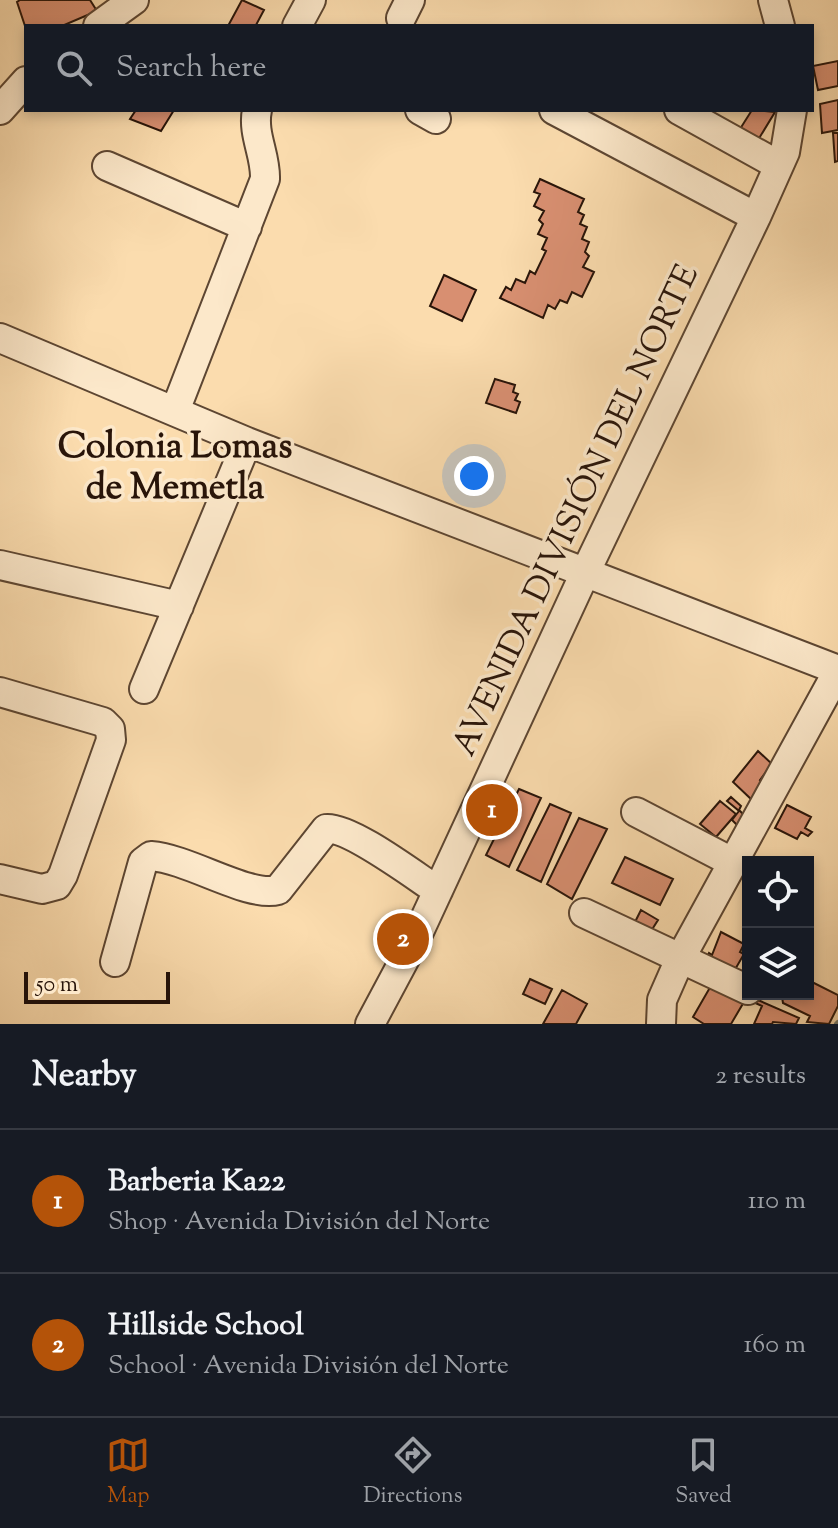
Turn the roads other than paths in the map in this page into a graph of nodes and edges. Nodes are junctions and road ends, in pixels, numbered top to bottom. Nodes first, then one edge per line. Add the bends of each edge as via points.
1 (134, 0) edge
2 (311, 0) edge
3 (773, 0) edge
4 (101, 24) edge
5 (298, 24) edge
6 (779, 24) edge
7 (24, 83) edge
8 (0, 110) edge
9 (257, 112) edge
10 (558, 112) edge
11 (683, 112) edge
12 (792, 112) edge
13 (778, 165) junction
14 (107, 166) dead end
15 (756, 217) junction
16 (247, 227) junction
17 (0, 338) edge
18 (175, 411) junction
19 (247, 442) junction
20 (0, 565) edge
21 (585, 573) junction
22 (179, 606) junction
23 (838, 671) edge
24 (144, 689) dead end
25 (0, 692) edge
26 (636, 812) dead end
27 (732, 862) junction
28 (0, 879) edge
29 (438, 891) junction
30 (584, 913) dead end
31 (680, 959) junction
32 (115, 962) dead end
33 (742, 987) edge
34 (370, 1024) edge
35 (661, 1024) edge

1 - 4 street
2 - 5 street
3 - 6 street
7 - 8 street
9 - 16 street via 265,179
10 - 15 street
11 - 13 street
12 - 13 street, AVENIDA DIVISIÓN DEL NORTE
13 - 15 street, AVENIDA DIVISIÓN DEL NORTE
14 - 16 street
15 - 21 street, AVENIDA DIVISIÓN DEL NORTE
16 - 18 street
17 - 18 street
18 - 19 street
19 - 21 street
19 - 22 street
20 - 22 street
21 - 23 street
21 - 29 street, AVENIDA DIVISIÓN DEL NORTE
22 - 24 street
23 - 27 street
25 - 28 street via 103,722 111,740 57,885 42,889
26 - 27 street
27 - 31 street
29 - 32 street via 335,828 326,829 278,890 267,893 180,860 151,856 143,862
29 - 34 street, AVENIDA DIVISIÓN DEL NORTE
30 - 31 street
31 - 33 street
31 - 35 street via 662,1000

